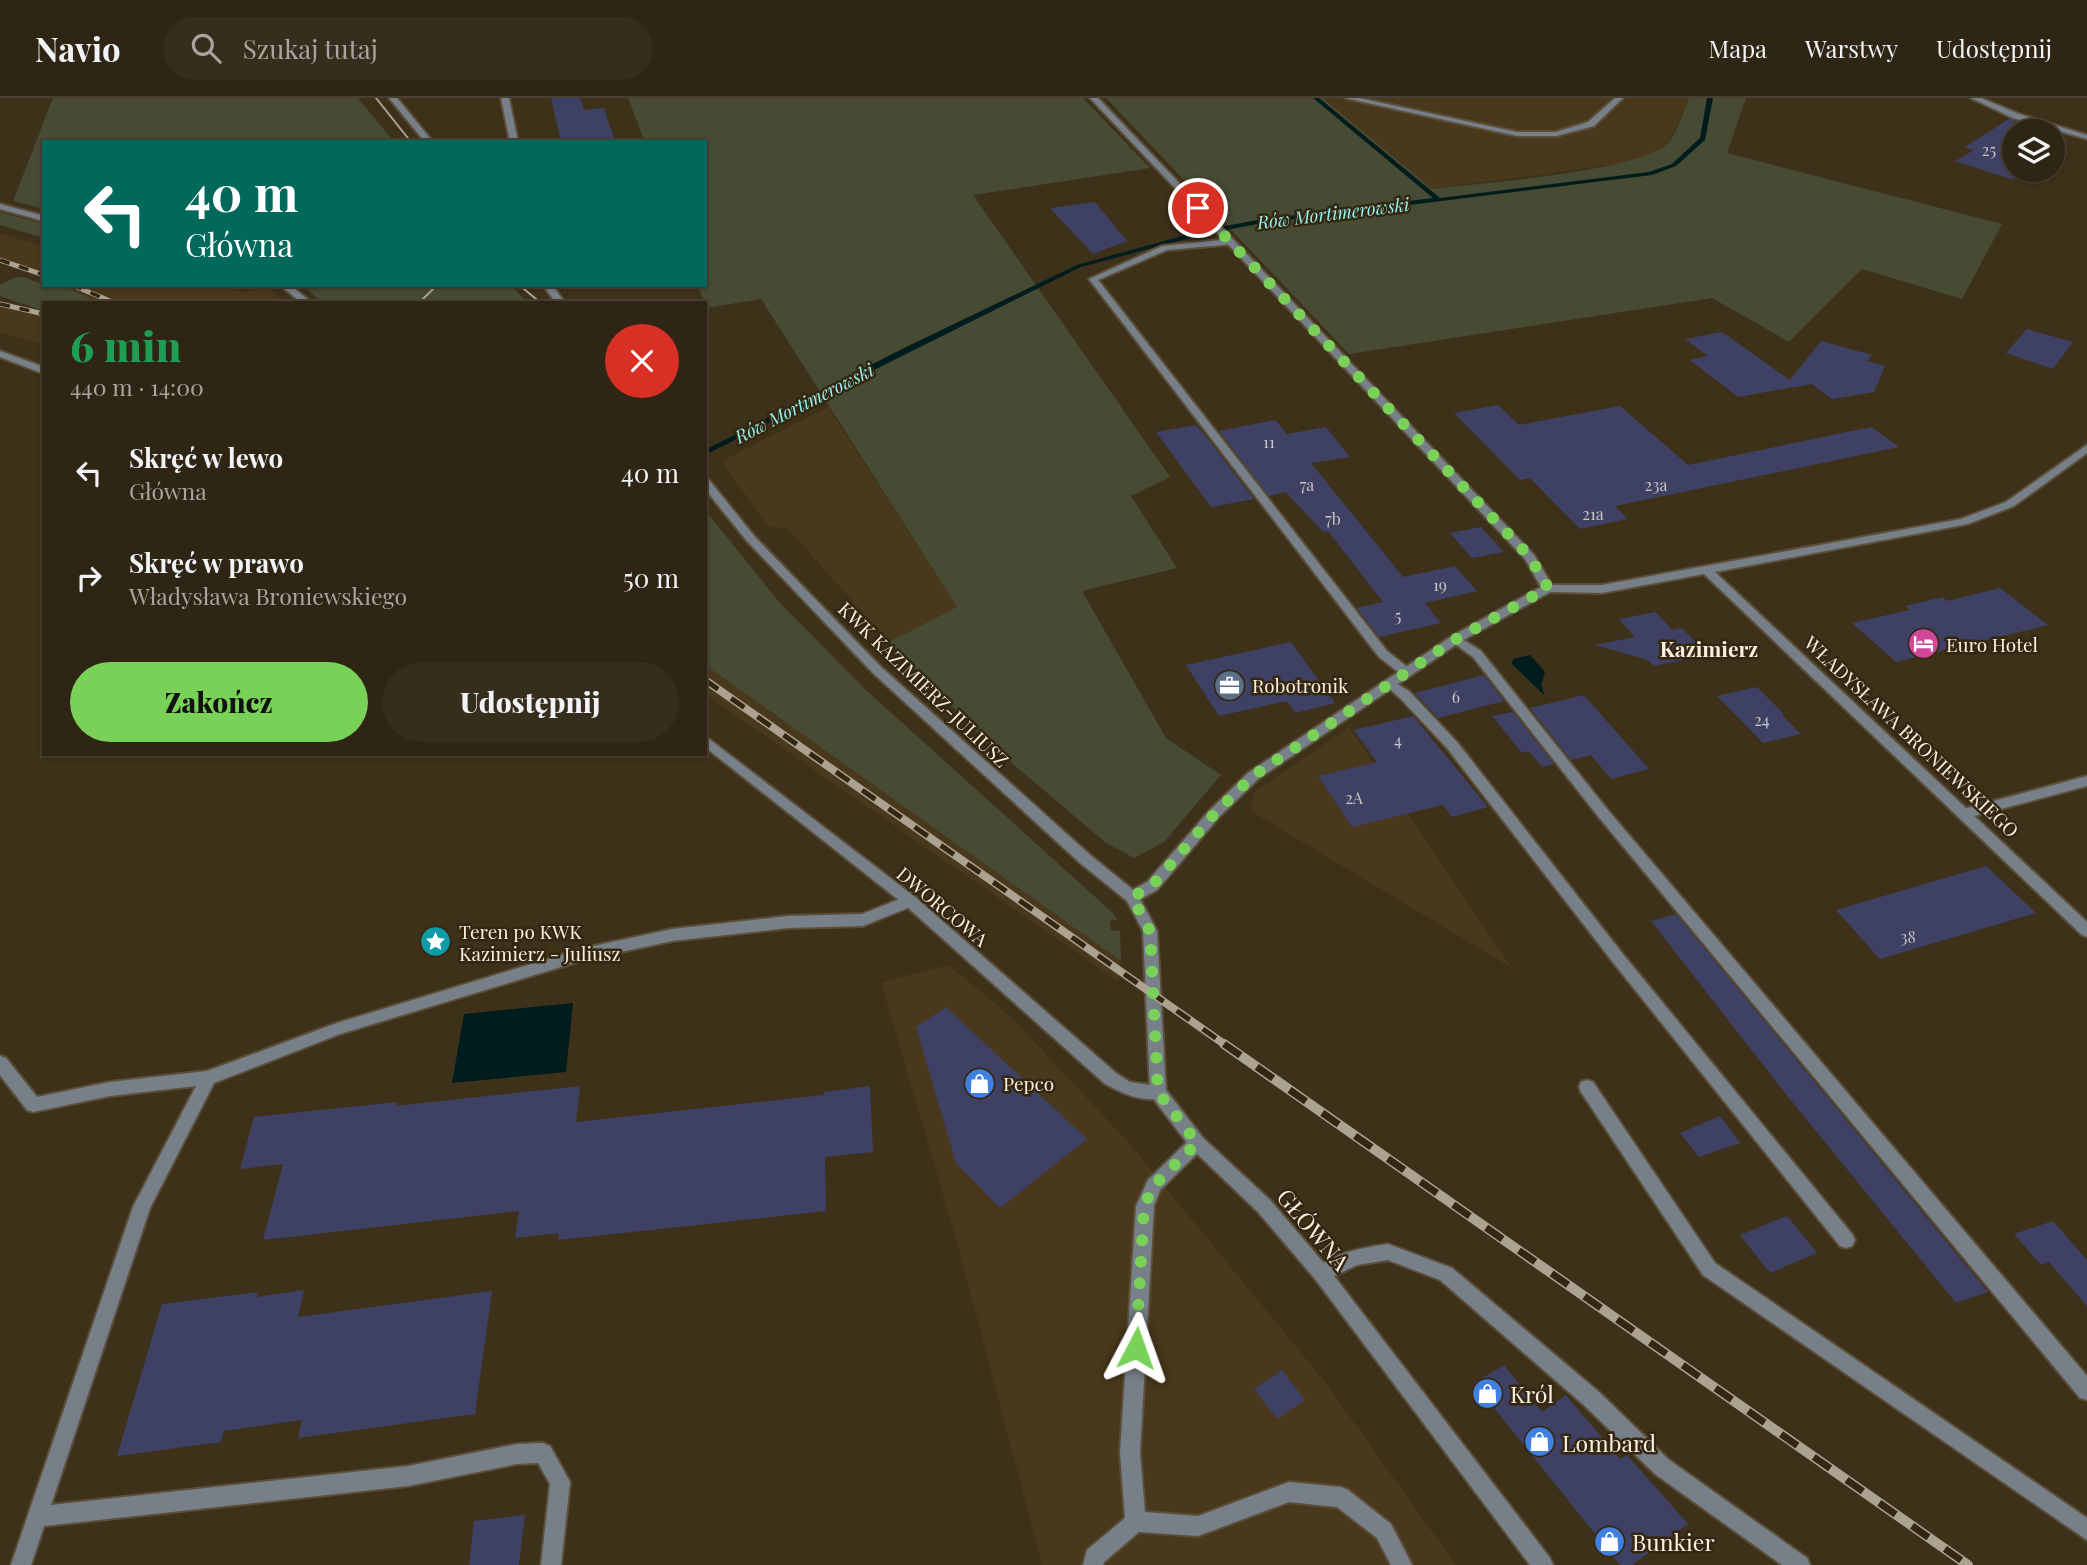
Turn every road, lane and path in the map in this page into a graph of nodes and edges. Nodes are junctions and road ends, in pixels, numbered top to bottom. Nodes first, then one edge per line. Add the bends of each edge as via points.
1 (393, 98) edge
2 (505, 98) edge
3 (1094, 98) edge
4 (1349, 98) edge
5 (1619, 98) edge
6 (1976, 98) edge
7 (2087, 137) edge
8 (427, 140) edge
9 (514, 140) edge
10 (0, 206) edge
11 (42, 218) edge
12 (1229, 241) junction
13 (287, 287) edge
14 (549, 287) edge
15 (304, 301) edge
16 (559, 301) edge
17 (0, 354) edge
18 (42, 369) edge
19 (2087, 448) edge
20 (707, 484) edge
21 (1708, 571) junction
22 (1548, 588) junction
23 (1456, 639) junction
24 (1406, 672) junction
25 (1390, 684) junction
26 (707, 742) edge
27 (2087, 781) edge
28 (1967, 813) junction
29 (1132, 897) junction
30 (910, 901) junction
31 (2087, 931) edge
32 (0, 1063) edge
33 (208, 1078) junction
34 (1587, 1087) dead end
35 (1158, 1092) junction
36 (1197, 1143) junction
37 (1846, 1240) dead end
38 (1322, 1274) junction
39 (2087, 1391) edge
40 (37, 1517) junction
41 (1136, 1522) junction
42 (2087, 1530) edge
43 (21, 1565) edge
44 (551, 1565) edge
45 (1093, 1565) edge
46 (1402, 1565) edge
47 (1543, 1565) edge
48 (1800, 1565) edge

1 - 8 street
2 - 9 street
3 - 12 street
4 - 5 street via 1517,134 1556,134 1591,124
6 - 7 street via 2016,116
10 - 11 street
12 - 22 street via 1530,557
12 - 24 street via 1165,248 1093,279 1383,654
13 - 15 street
14 - 16 street
17 - 18 street
19 - 21 street via 2010,504 1964,522
20 - 29 street, KWK KAZIMIERZ-JULIUSZ via 751,539 877,670
21 - 22 street via 1602,589
21 - 28 street, WŁADYSŁAWA BRONIEWSKIEGO
22 - 23 street
23 - 24 street
23 - 39 street via 1477,654 1602,812
24 - 25 street
25 - 29 street via 1253,776 1152,886
25 - 37 street via 1452,745
26 - 30 street, DWORCOWA
27 - 28 street
28 - 31 street, WŁADYSŁAWA BRONIEWSKIEGO
29 - 35 street via 1150,931
30 - 33 street via 863,920 672,934 584,954 337,1029
30 - 35 street, DWORCOWA via 1110,1078 1127,1088
32 - 33 street via 33,1105 110,1089
33 - 40 street via 142,1207
34 - 42 street via 1709,1269
35 - 36 street, GŁÓWNA
36 - 38 street, GŁÓWNA via 1264,1206
36 - 41 street via 1154,1185 1144,1206 1130,1453
38 - 47 street, GŁÓWNA
38 - 48 street via 1353,1257 1388,1252 1446,1274 1592,1399 1662,1467
40 - 43 street
40 - 44 street via 408,1476 543,1453 560,1482
41 - 45 street via 1094,1557
41 - 46 street via 1198,1526 1289,1492 1341,1497 1384,1531

